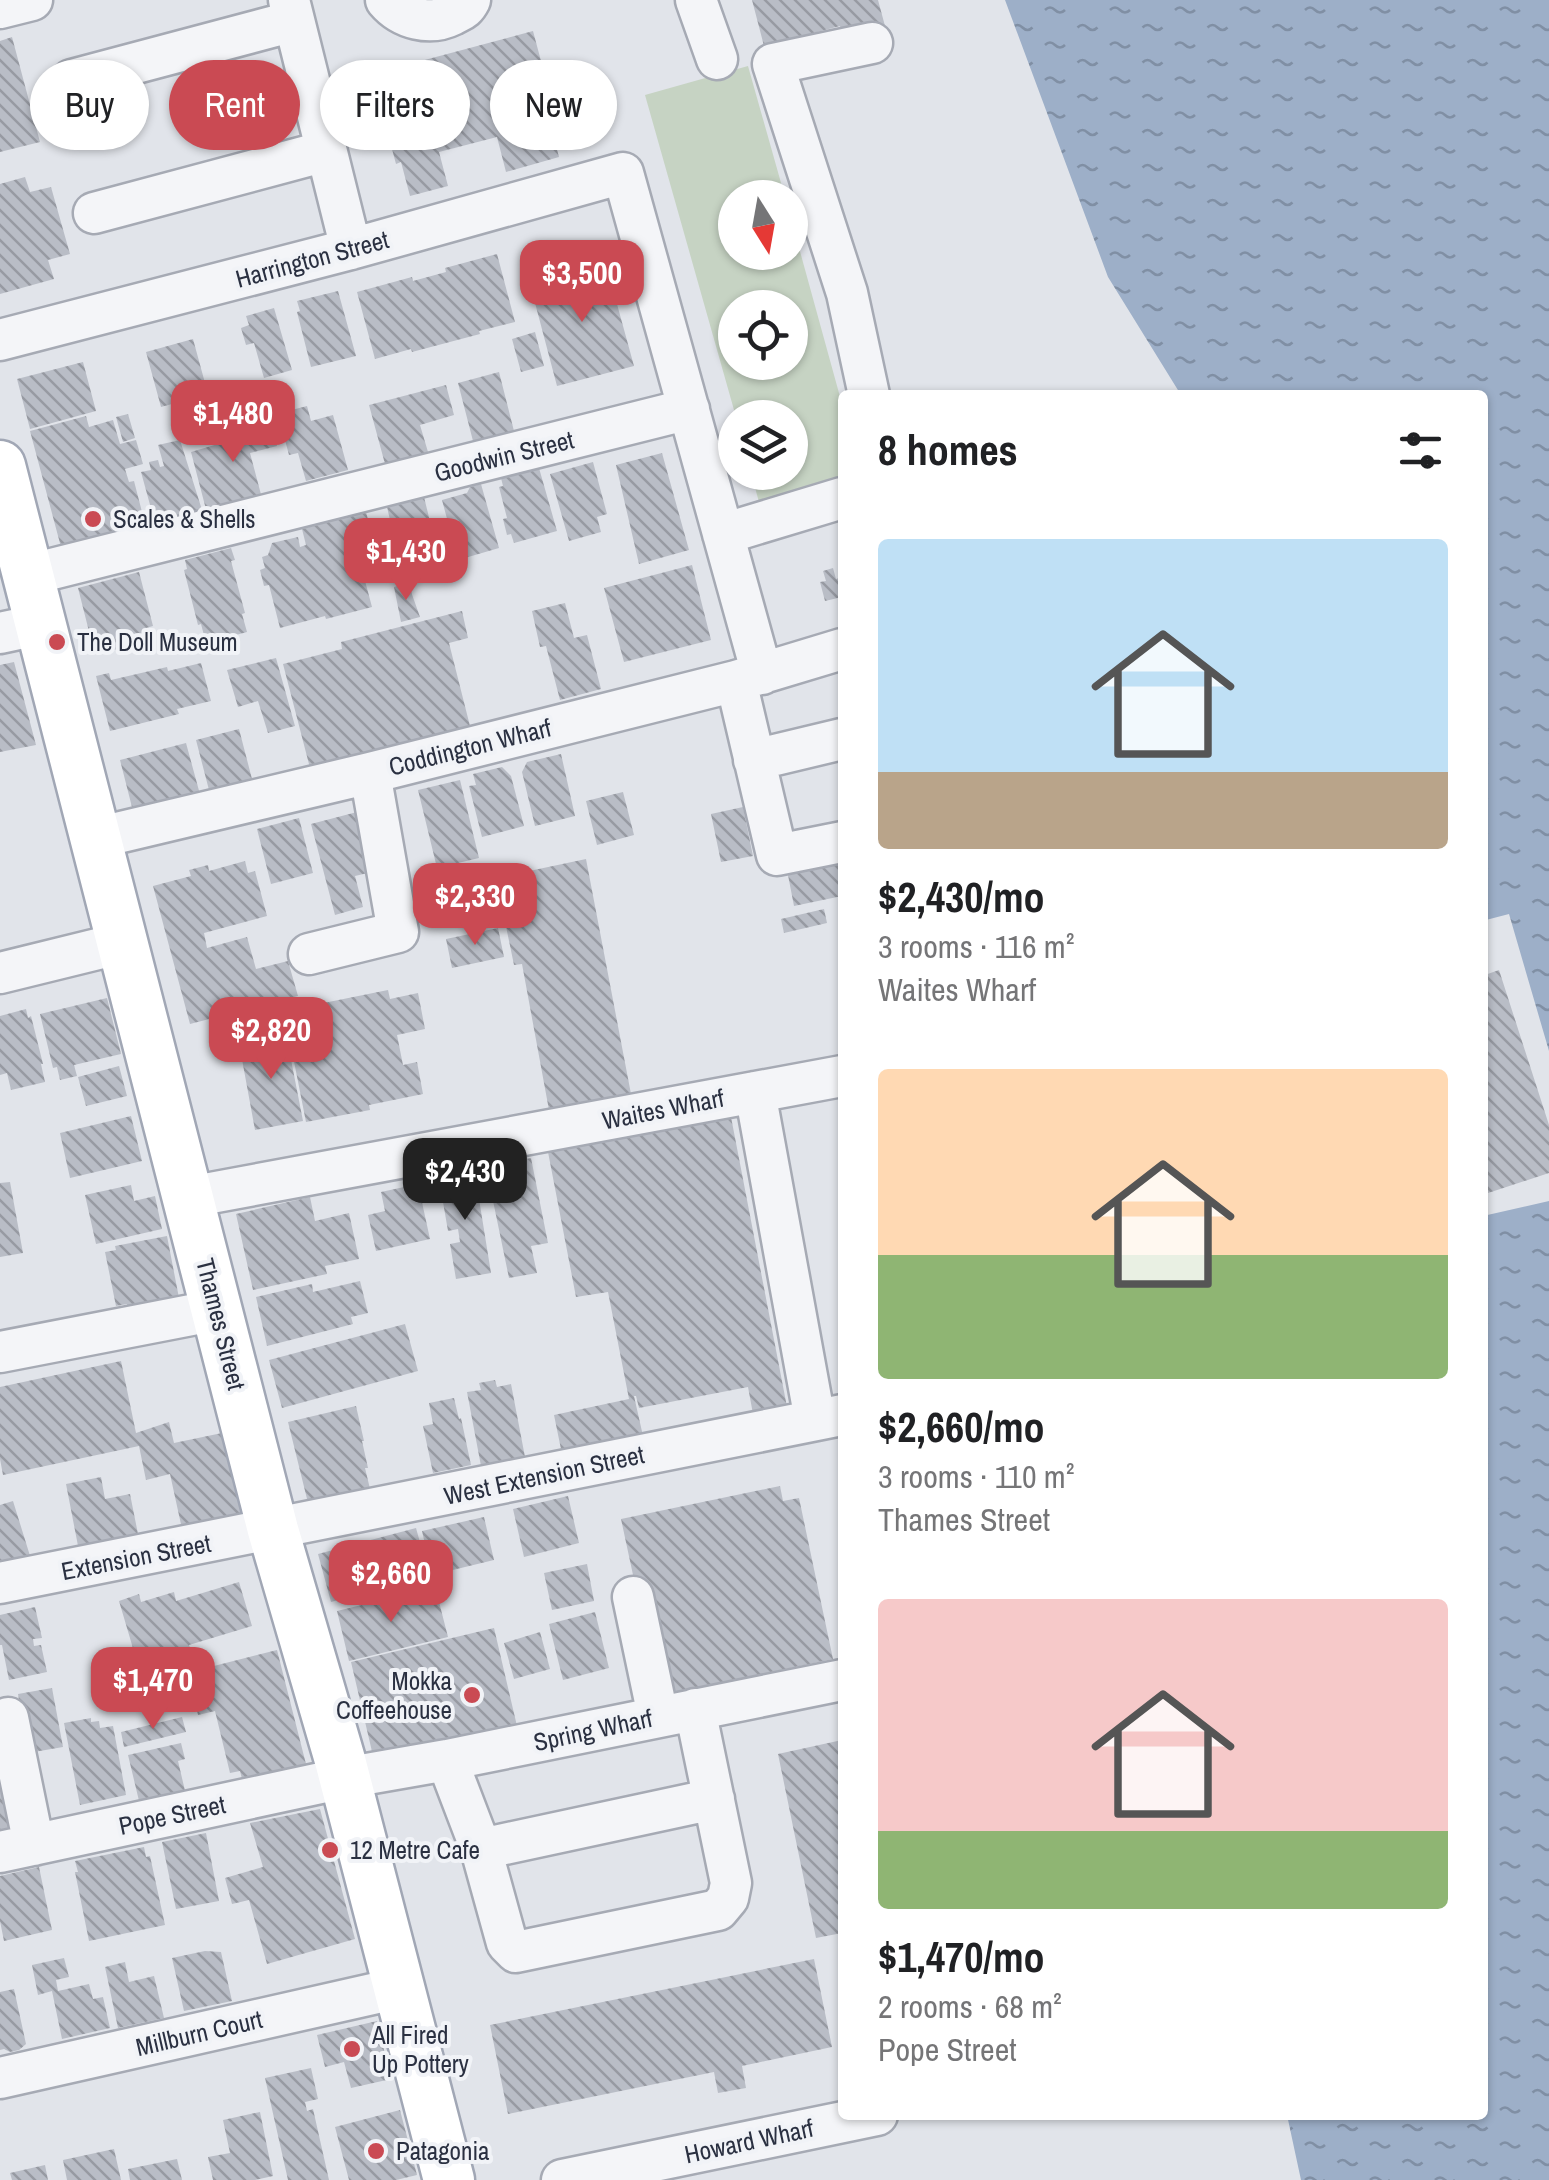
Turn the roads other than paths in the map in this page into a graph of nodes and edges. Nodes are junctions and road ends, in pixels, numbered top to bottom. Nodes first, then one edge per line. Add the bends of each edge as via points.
1 (32, 0) edge
2 (386, 0) edge
3 (470, 0) edge
4 (696, 0) edge
5 (0, 8) edge
6 (291, 10) edge
7 (872, 43) dead end
8 (717, 59) dead end
9 (135, 60) edge
10 (326, 151) junction
11 (94, 212) dead end
12 (351, 249) junction
13 (0, 340) edge
14 (867, 390) edge
15 (689, 409) junction
16 (0, 466) edge
17 (838, 499) edge
18 (723, 534) junction
19 (28, 575) junction
20 (21, 628) edge
21 (838, 650) edge
22 (749, 677) junction
23 (838, 740) edge
24 (754, 760) junction
25 (370, 773) junction
26 (96, 838) junction
27 (838, 843) edge
28 (122, 943) junction
29 (309, 954) dead end
30 (0, 973) edge
31 (838, 1077) edge
32 (755, 1092) junction
33 (188, 1197) junction
34 (217, 1310) junction
35 (0, 1352) edge
36 (829, 1418) edge
37 (273, 1530) junction
38 (0, 1584) edge
39 (633, 1597) dead end
40 (838, 1681) edge
41 (676, 1713) junction
42 (8, 1718) dead end
43 (447, 1760) junction
44 (344, 1778) junction
45 (714, 1799) junction
46 (17, 1848) edge
47 (481, 1848) junction
48 (399, 1988) junction
49 (0, 2078) edge
50 (853, 2120) edge
51 (449, 2180) edge
52 (562, 2180) edge

1 - 5 street
2 - 3 street via 416,20 442,20
4 - 8 street
6 - 9 street
6 - 10 street
7 - 14 street via 773,64 846,293
10 - 11 street
10 - 12 street
12 - 13 street, Harrington Street
12 - 15 street, Harrington Street via 623,172
15 - 18 street
15 - 19 street, Goodwin Street
16 - 19 main road, Thames Street
17 - 18 street
18 - 22 street
19 - 20 main road, Thames Street
20 - 26 main road, Thames Street
21 - 22 street, Coddington Wharf
22 - 24 street
22 - 25 street, Coddington Wharf
23 - 24 street
24 - 27 street via 776,855
25 - 26 street, Coddington Wharf
25 - 29 street via 398,932
26 - 28 main road, Thames Street
28 - 30 street
28 - 33 main road, Thames Street
31 - 32 street, Waites Wharf
32 - 33 street, Waites Wharf
32 - 36 street
33 - 34 main road, Thames Street
34 - 35 street
34 - 37 main road, Thames Street
36 - 37 street, West Extension Street
37 - 38 street, Extension Street
37 - 44 main road, Thames Street
39 - 41 street
40 - 41 street, Spring Wharf
41 - 43 street, Spring Wharf
41 - 45 street
42 - 46 street
43 - 44 street, Spring Wharf
43 - 47 street
44 - 46 street, Pope Street
44 - 48 main road, Thames Street
45 - 47 street
45 - 47 street via 731,1884 718,1910 516,1952 507,1943
48 - 49 street, Millburn Court
48 - 51 main road, Thames Street
50 - 52 street, Howard Wharf

